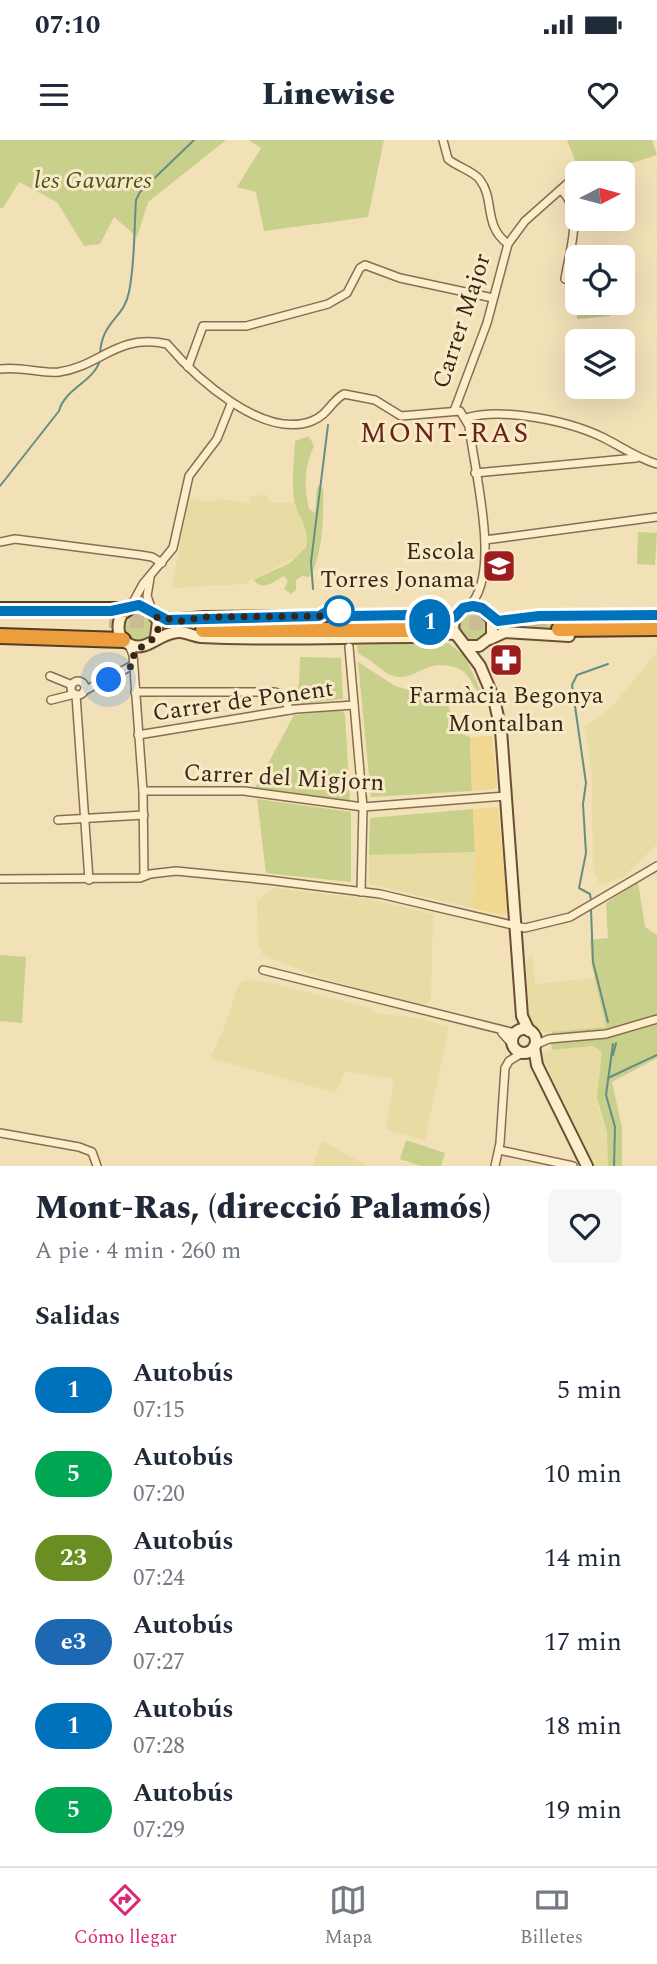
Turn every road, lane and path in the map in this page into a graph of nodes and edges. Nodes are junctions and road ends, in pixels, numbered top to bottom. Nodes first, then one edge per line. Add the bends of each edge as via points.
1 (443, 140) edge
2 (565, 186) edge
3 (561, 190) junction
4 (508, 244) junction
5 (570, 245) edge
6 (493, 298) junction
7 (188, 367) junction
8 (0, 369) edge
9 (231, 404) junction
10 (454, 411) junction
11 (466, 418) junction
12 (623, 449) junction
13 (637, 458) junction
14 (618, 459) junction
15 (657, 464) edge
16 (475, 473) junction
17 (657, 517) edge
18 (485, 540) junction
19 (0, 542) edge
20 (162, 563) junction
21 (150, 577) junction
22 (480, 594) junction
23 (467, 607) junction
24 (127, 609) junction
25 (0, 610) edge
26 (154, 614) junction
27 (489, 614) junction
28 (657, 615) edge
29 (0, 616) edge
30 (455, 617) junction
31 (657, 621) edge
32 (203, 626) dead end
33 (0, 627) edge
34 (407, 627) tunnel mouth
35 (657, 628) edge
36 (454, 634) junction
37 (657, 635) edge
38 (0, 636) edge
39 (156, 637) junction
40 (124, 640) junction
41 (488, 641) junction
42 (465, 646) junction
43 (349, 647) dead end
44 (133, 665) junction
45 (480, 666) junction
46 (50, 676) dead end
47 (96, 686) junction
48 (135, 692) junction
49 (76, 693) junction
50 (51, 700) dead end
51 (354, 705) junction
52 (290, 710) junction
53 (138, 735) junction
54 (143, 791) junction
55 (506, 796) junction
56 (363, 807) junction
57 (144, 816) junction
58 (58, 820) dead end
59 (85, 820) junction
60 (657, 866) edge
61 (145, 876) junction
62 (0, 879) edge
63 (89, 880) junction
64 (361, 892) junction
65 (517, 925) junction
66 (263, 970) dead end
67 (657, 1019) edge
68 (523, 1042) junction
69 (0, 1133) edge
70 (499, 1150) junction
71 (557, 1164) edge
72 (97, 1166) edge
73 (495, 1166) edge
74 (573, 1166) edge
75 (587, 1166) edge

1 - 4 street, Carrer Major via 448,159 484,185 492,224
2 - 3 street, Carrer Major
3 - 4 street, Carrer Major via 525,221
3 - 5 street via 570,198 574,212
4 - 6 street, Carrer Major
6 - 7 street via 400,278 365,265 347,293 328,304 257,324 203,326
6 - 10 street, Carrer Major
7 - 8 street via 167,344 144,341 111,349 57,372
7 - 9 street
9 - 10 street via 296,425 327,414 344,394 375,400 401,416
9 - 20 street via 217,439 189,476 176,541
10 - 11 street
11 - 12 street via 486,413 545,421 602,437
11 - 16 street
12 - 13 street
12 - 14 street
13 - 14 street
13 - 15 street
14 - 16 street
16 - 18 street
17 - 18 street
18 - 22 street
19 - 20 street via 15,539 127,553
20 - 21 street
21 - 24 street
21 - 26 street via 147,596
22 - 23 street
22 - 27 street
23 - 27 main road via 479,607
23 - 30 main road
24 - 25 highway
24 - 26 main road via 142,606
24 - 40 main road via 118,627
26 - 30 main road via 182,621 408,615 432,622
26 - 39 main road via 159,625
27 - 28 main road via 505,621 539,616
27 - 41 main road via 494,628
29 - 40 highway
30 - 36 main road
31 - 35 highway via 560,625
32 - 34 highway
33 - 40 highway
36 - 39 main road via 199,637 180,632
36 - 42 main road
37 - 41 main road via 512,632
38 - 40 highway
39 - 40 main road via 149,644
40 - 44 street
41 - 42 main road
41 - 45 main road
42 - 45 main road
43 - 51 street, Carrer de Ponent
44 - 47 street
44 - 48 street
45 - 55 main road via 496,707
46 - 49 street
47 - 49 street
47 - 49 street via 81,682
48 - 52 street via 275,692
48 - 53 street
49 - 50 street
49 - 59 street
51 - 52 street, Carrer de Ponent
51 - 56 street, Carrer de Ponent
52 - 53 street, Carrer de Ponent
53 - 54 street
54 - 56 street, Carrer del Migjorn via 244,791
54 - 57 street
55 - 56 street, Carrer del Migjorn
55 - 65 main road
56 - 64 street, Carrer de Ponent
57 - 59 street
57 - 61 street
58 - 59 street
59 - 63 street
60 - 65 street via 592,907 549,924
61 - 63 street
61 - 64 street via 176,871
62 - 63 street
64 - 65 street
65 - 68 main road
66 - 68 street via 501,1032
67 - 68 street via 606,1034
68 - 70 street via 505,1069
68 - 75 main road
69 - 72 street via 79,1147 92,1152
70 - 71 street
70 - 73 street
71 - 74 street

